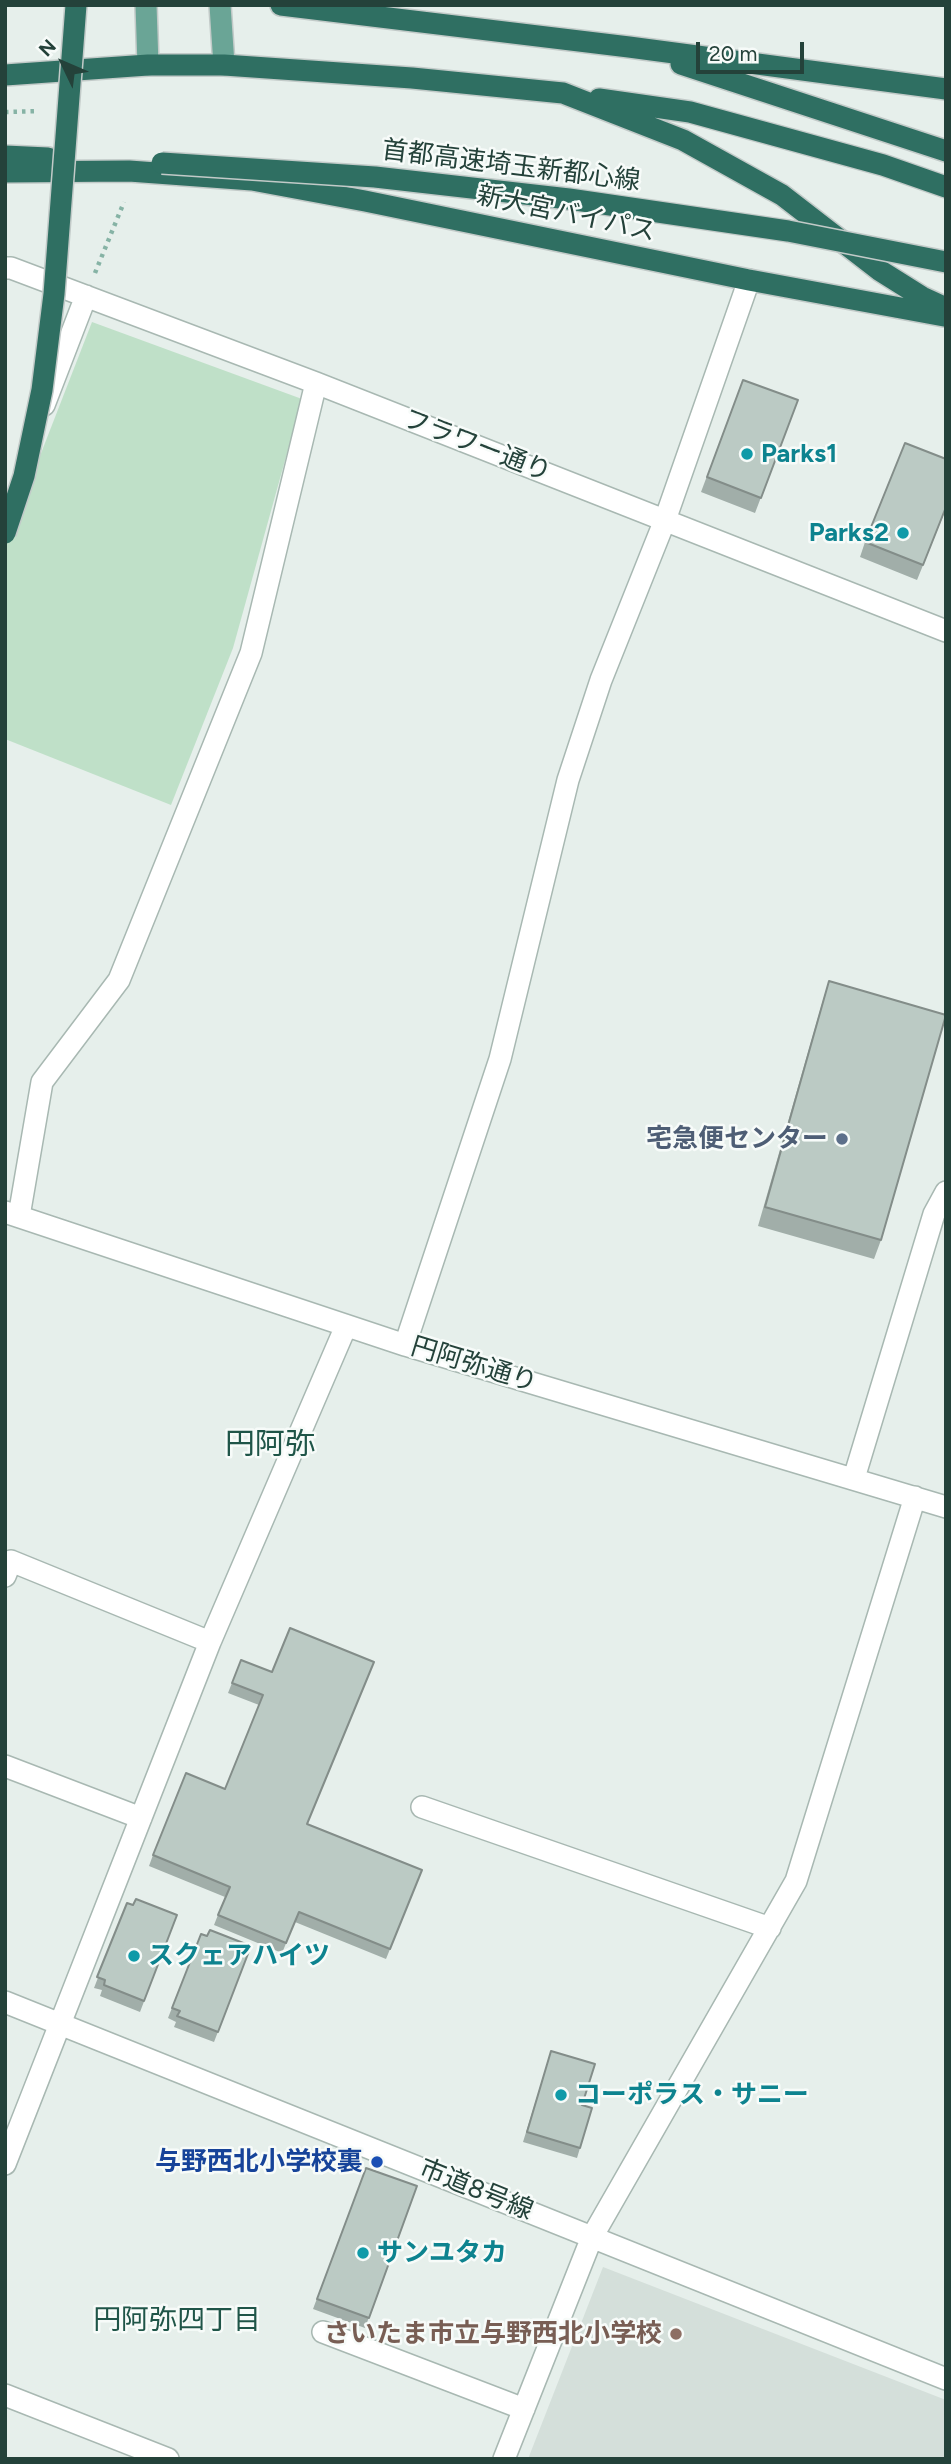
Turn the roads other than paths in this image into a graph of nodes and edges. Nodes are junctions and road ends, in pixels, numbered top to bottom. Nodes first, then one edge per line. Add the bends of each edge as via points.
1 (76, 5) edge
2 (146, 5) edge
3 (220, 5) edge
4 (281, 5) edge
5 (629, 47) junction
6 (148, 65) junction
7 (224, 65) junction
8 (5, 75) edge
9 (946, 89) edge
10 (563, 93) junction
11 (946, 151) edge
12 (5, 156) edge
13 (5, 172) edge
14 (946, 187) edge
15 (946, 262) edge
16 (5, 268) edge
17 (749, 281) junction
18 (86, 296) junction
19 (946, 308) edge
20 (946, 316) edge
21 (316, 383) junction
22 (5, 504) edge
23 (665, 520) junction
24 (5, 533) edge
25 (946, 631) edge
26 (946, 1192) edge
27 (12, 1214) edge
28 (346, 1326) junction
29 (405, 1345) junction
30 (853, 1478) junction
31 (915, 1497) junction
32 (946, 1507) edge
33 (5, 1576) edge
34 (210, 1642) junction
35 (5, 1766) edge
36 (422, 1807) dead end
37 (141, 1818) junction
38 (770, 1928) junction
39 (5, 2003) edge
40 (60, 2024) junction
41 (5, 2164) edge
42 (593, 2237) junction
43 (323, 2332) dead end
44 (946, 2379) edge
45 (5, 2395) edge
46 (524, 2409) junction
47 (167, 2459) edge
48 (504, 2459) edge

1 - 24 highway, bridge via 54,294 42,390 24,476
2 - 6 main road
3 - 7 main road
4 - 5 highway
5 - 9 highway
5 - 11 highway
6 - 7 highway
6 - 8 highway
7 - 10 highway
10 - 14 highway via 690,112
10 - 19 highway via 683,140 782,195 879,270
12 - 15 highway, 首都高速埼玉新都心線, bridge via 388,179 569,199 774,229
13 - 17 highway, 新大宮バイパス via 129,171 252,180
16 - 18 street, フラワー通り
17 - 20 highway, 新大宮バイパス
17 - 23 street
18 - 21 street, フラワー通り
18 - 22 street
21 - 23 street, フラワー通り
21 - 27 street via 251,653 119,980 42,1082
23 - 25 street, フラワー通り
23 - 29 street via 601,680 568,780 500,1059
26 - 30 street via 934,1214
27 - 28 street, 円阿弥通り
28 - 29 street, 円阿弥通り
28 - 34 street
29 - 30 street, 円阿弥通り
30 - 31 street, 円阿弥通り
31 - 32 street, 円阿弥通り
31 - 38 street via 796,1881
33 - 34 street via 11,1562
34 - 37 street
35 - 37 street
36 - 38 street
37 - 40 street
38 - 42 street
39 - 40 street, 市道8号線
40 - 41 street
40 - 42 street, 市道8号線
42 - 44 street, 市道8号線
42 - 46 street
43 - 46 street
45 - 47 street
46 - 48 street

